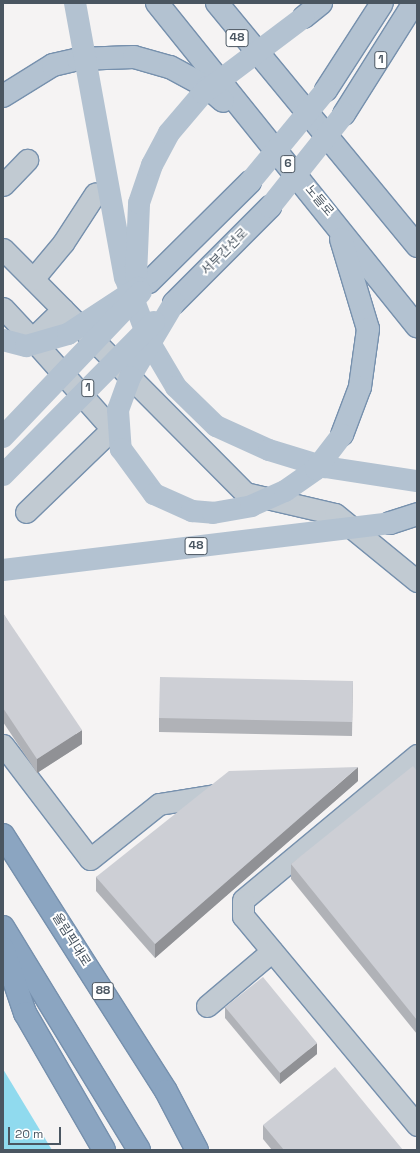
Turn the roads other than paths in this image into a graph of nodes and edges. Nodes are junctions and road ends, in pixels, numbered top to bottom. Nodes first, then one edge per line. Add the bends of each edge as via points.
1 (75, 3) edge
2 (157, 3) edge
3 (202, 3) edge
4 (217, 3) edge
5 (321, 3) edge
6 (382, 3) edge
7 (414, 3) edge
8 (272, 72) junction
9 (7, 93) edge
10 (269, 141) junction
11 (27, 160) dead end
12 (3, 185) edge
13 (95, 194) dead end
14 (330, 214) junction
15 (417, 246) edge
16 (3, 249) edge
17 (33, 279) junction
18 (149, 282) junction
19 (134, 299) junction
20 (174, 303) junction
21 (3, 308) edge
22 (63, 309) junction
23 (417, 326) edge
24 (32, 339) junction
25 (3, 340) edge
26 (76, 389) junction
27 (3, 437) edge
28 (3, 464) edge
29 (3, 475) edge
30 (417, 481) edge
31 (26, 512) dead end
32 (417, 514) edge
33 (417, 522) edge
34 (390, 523) junction
35 (3, 570) edge
36 (417, 582) edge
37 (3, 745) edge
38 (417, 755) edge
39 (216, 795) edge
40 (3, 835) edge
41 (90, 859) junction
42 (107, 873) edge
43 (3, 927) edge
44 (3, 948) edge
45 (272, 951) junction
46 (207, 1006) dead end
47 (417, 1126) edge
48 (104, 1150) edge
49 (139, 1150) edge
50 (196, 1150) edge

1 - 19 main road, bridge via 125,278
2 - 10 main road, 노들로 / 6
3 - 8 main road, 48
4 - 8 main road
5 - 19 main road, bridge via 203,93 169,133 152,165 139,203
6 - 18 main road, 1, bridge via 326,90 250,182
7 - 20 main road, 서부간선로 / 1, bridge via 344,114 270,207
8 - 15 main road
9 - 10 main road via 53,65 78,59 134,57 170,67 208,87
10 - 14 main road, 노들로 / 6
11 - 12 lane
13 - 17 lane via 63,243
14 - 20 main road, bridge via 350,260 368,329 360,387 342,435 307,476 272,498 251,506 219,512 192,511 154,494 121,449 118,410 130,377
14 - 23 main road, 노들로 / 6
16 - 17 lane
17 - 22 lane
18 - 25 main road, bridge via 68,334 26,346
18 - 27 main road, 1, bridge
19 - 30 main road, bridge via 161,365 176,387 216,426 300,461
20 - 29 main road, 서부간선로 / 1, bridge
21 - 24 lane
22 - 24 lane
22 - 36 lane via 245,494 335,514 395,560
24 - 26 lane
26 - 28 lane
26 - 31 lane via 112,429
32 - 34 main road
33 - 34 main road, 48
34 - 35 main road, 48, bridge
37 - 41 lane
38 - 45 lane via 243,900 243,916
39 - 41 lane via 159,804
40 - 50 highway, 올림픽대로 / 88 via 166,1091
41 - 42 lane
43 - 49 highway
44 - 48 highway via 25,1013
45 - 46 lane
45 - 47 lane

